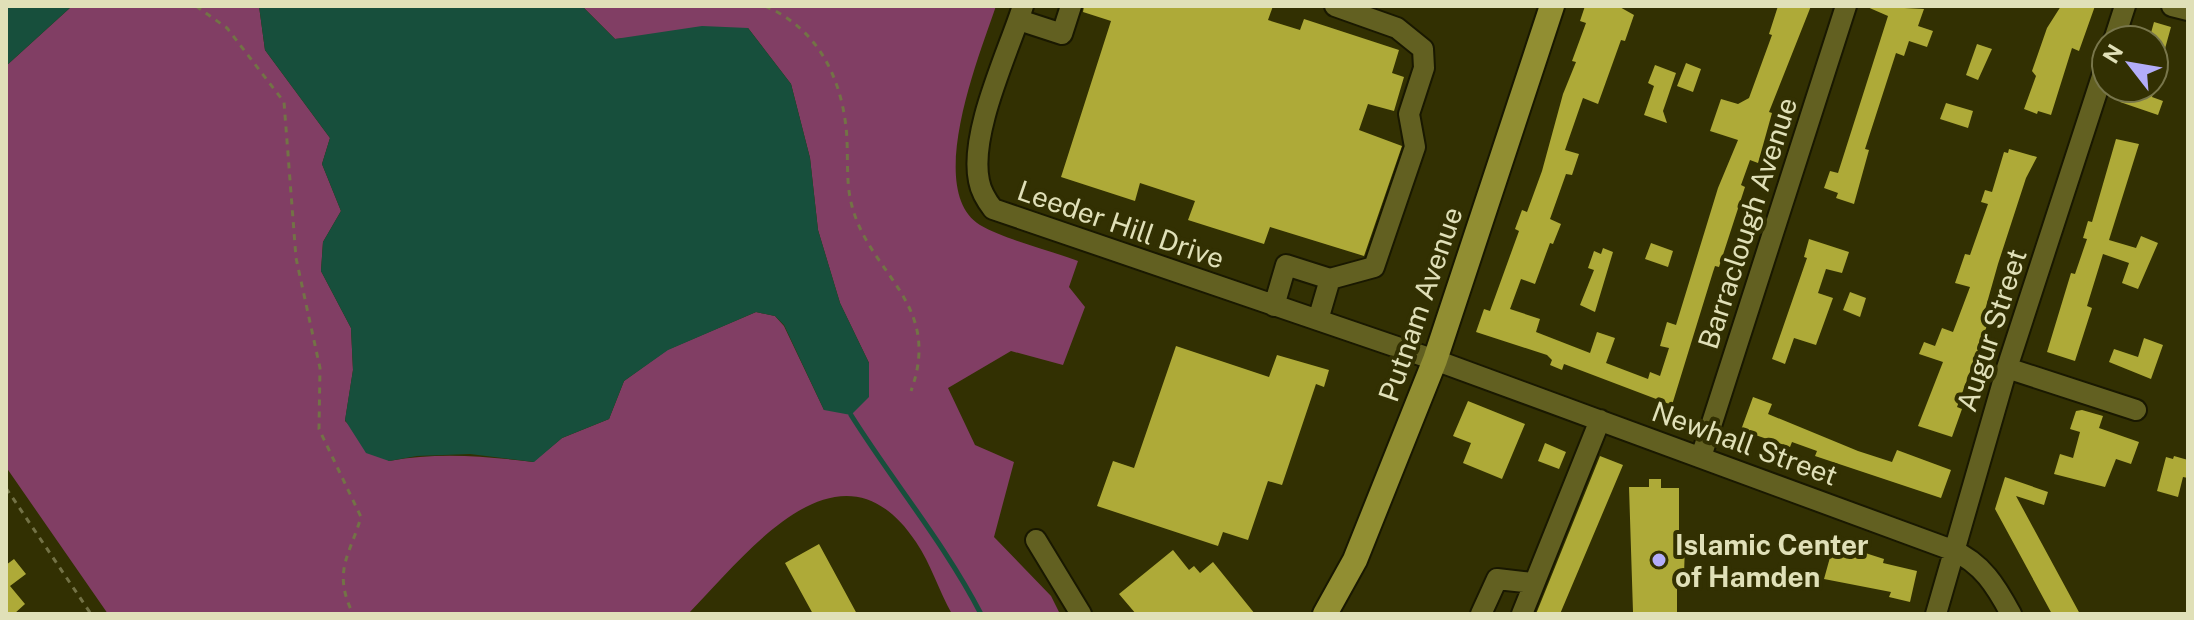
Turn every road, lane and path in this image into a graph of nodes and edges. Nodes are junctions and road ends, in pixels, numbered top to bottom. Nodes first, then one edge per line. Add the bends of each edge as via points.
1 (196, 6) edge
2 (765, 6) edge
3 (1071, 6) edge
4 (1335, 6) edge
5 (1552, 6) edge
6 (1846, 6) edge
7 (2172, 6) edge
8 (2188, 10) edge
9 (1021, 13) edge
10 (2093, 104) edge
11 (1330, 279) junction
12 (1274, 306) junction
13 (1318, 320) junction
14 (1435, 360) junction
15 (2007, 368) junction
16 (911, 391) dead end
17 (2136, 410) dead end
18 (1600, 420) junction
19 (1701, 457) junction
20 (6, 488) edge
21 (1036, 540) dead end
22 (1952, 550) junction
23 (1533, 583) junction
24 (91, 614) edge
25 (353, 614) edge
26 (1081, 614) edge
27 (1325, 614) edge
28 (1481, 614) edge
29 (1522, 614) edge
30 (1936, 614) edge
31 (2011, 614) edge

1 - 25 path via 227,28 284,102 296,258 320,368 319,429 361,517 344,555
2 - 16 path via 805,31 836,78 846,127 851,205 863,236 911,309 918,351
3 - 9 street via 1062,34
4 - 11 street via 1397,28 1423,49 1424,58 1409,114 1415,147 1374,267
5 - 14 main road, Putnam Avenue
6 - 19 street, Barraclough Avenue
7 - 8 street
9 - 12 street, Leeder Hill Drive via 980,146 978,178 993,209
10 - 15 street, Augur Street
11 - 12 street via 1286,265
11 - 13 street
12 - 13 street, Leeder Hill Drive
13 - 14 street, Leeder Hill Drive
14 - 18 street, Newhall Street
14 - 27 main road, Putnam Avenue via 1355,560
15 - 17 street
15 - 22 street, Augur Street
18 - 19 street, Newhall Street
18 - 23 street
19 - 22 street, Newhall Street
20 - 24 path
21 - 26 street
22 - 30 street, Augur Street
22 - 31 street, Newhall Street via 1989,577
23 - 28 street via 1497,579
23 - 29 street

